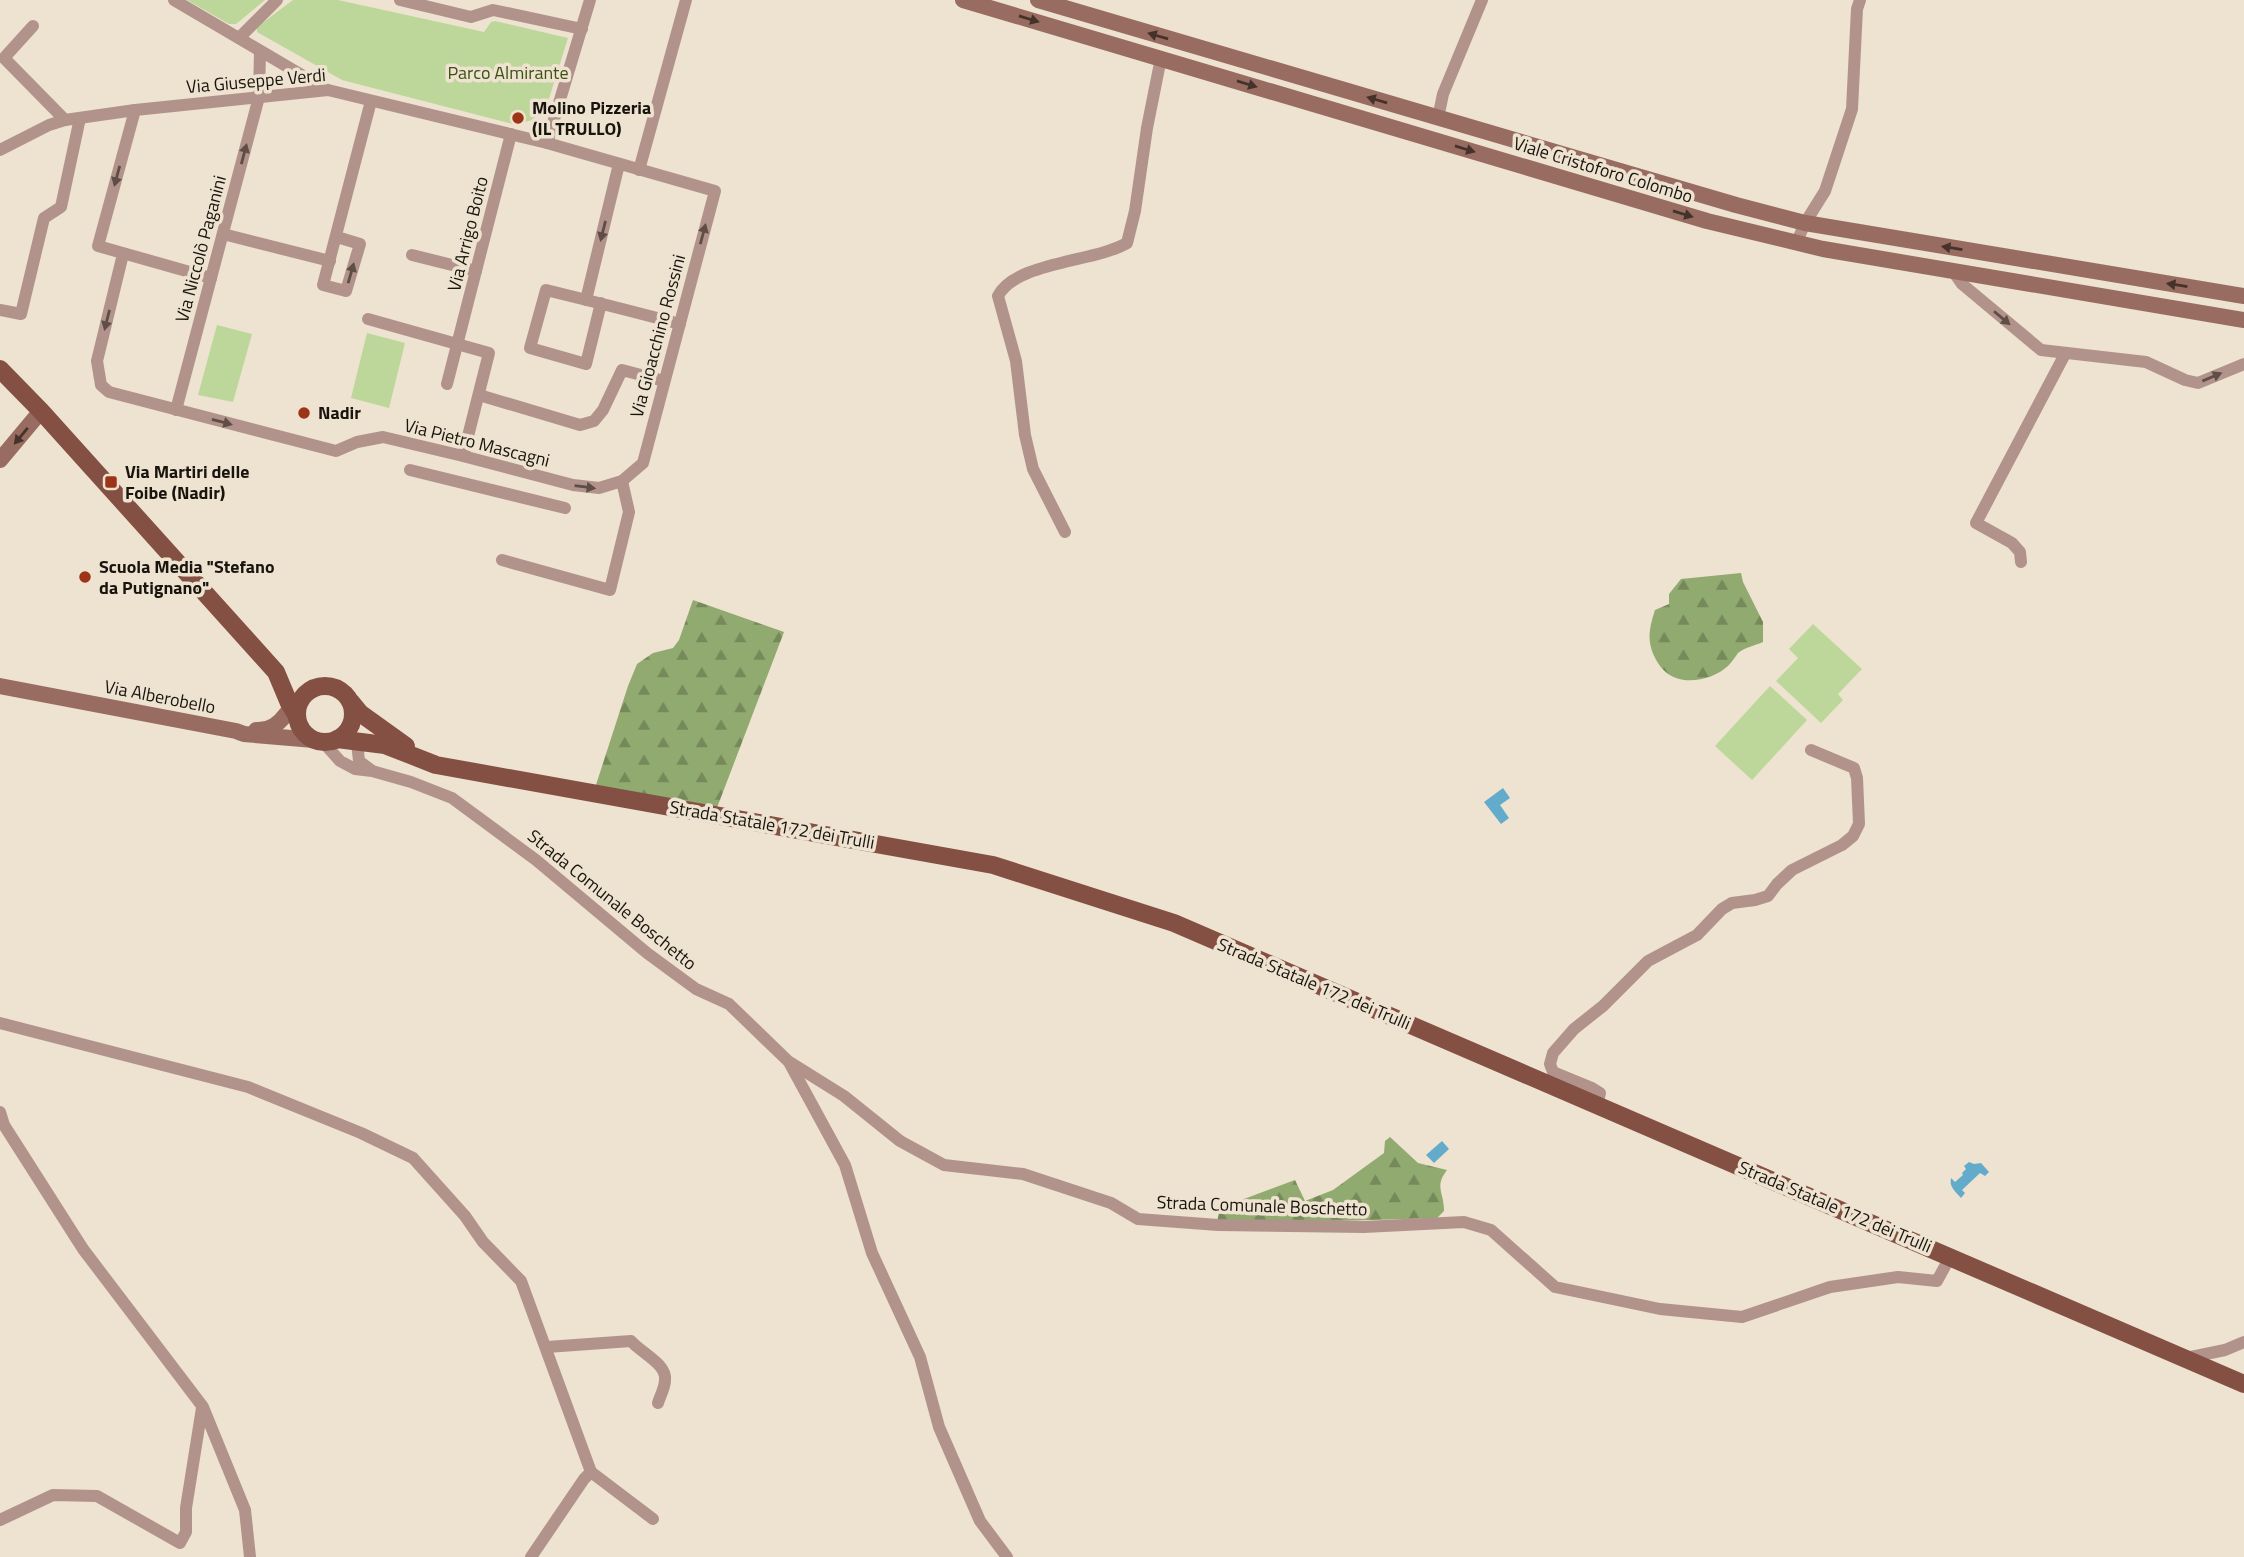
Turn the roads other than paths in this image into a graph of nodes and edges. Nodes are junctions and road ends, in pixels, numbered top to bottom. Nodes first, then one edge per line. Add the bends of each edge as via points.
1 (174, 0) edge
2 (277, 0) edge
3 (400, 0) edge
4 (590, 0) edge
5 (687, 0) edge
6 (964, 0) edge
7 (1038, 0) edge
8 (1482, 0) edge
9 (1860, 0) edge
10 (1077, 12) junction
11 (33, 26) dead end
12 (582, 29) junction
13 (1071, 32) junction
14 (239, 38) junction
15 (260, 51) junction
16 (1161, 58) junction
17 (328, 90) junction
18 (259, 97) junction
19 (371, 101) junction
20 (135, 110) junction
21 (80, 118) junction
22 (1438, 118) junction
23 (65, 120) junction
24 (512, 134) junction
25 (547, 143) junction
26 (0, 150) edge
27 (619, 164) junction
28 (639, 170) junction
29 (715, 191) joint
30 (1805, 223) junction
31 (223, 234) junction
32 (337, 237) junction
33 (1796, 244) junction
34 (124, 254) junction
35 (412, 255) dead end
36 (330, 261) junction
37 (476, 271) junction
38 (1953, 271) junction
39 (211, 278) junction
40 (2244, 296) edge
41 (586, 300) junction
42 (601, 303) junction
43 (0, 310) edge
44 (368, 319) dead end
45 (2244, 320) edge
46 (680, 324) junction
47 (458, 343) junction
48 (2065, 354) junction
49 (2244, 363) edge
50 (0, 369) edge
51 (664, 382) junction
52 (447, 384) dead end
53 (479, 395) junction
54 (176, 410) junction
55 (41, 411) junction
56 (463, 456) junction
57 (0, 460) edge
58 (410, 470) dead end
59 (531, 474) junction
60 (622, 481) junction
61 (524, 498) junction
62 (565, 508) dead end
63 (1065, 532) dead end
64 (502, 561) dead end
65 (2021, 562) dead end
66 (276, 672) junction
67 (0, 686) edge
68 (318, 686) junction
69 (351, 702) junction
70 (292, 709) junction
71 (352, 722) junction
72 (236, 731) junction
73 (324, 740) junction
74 (357, 742) junction
75 (1811, 750) dead end
76 (436, 765) junction
77 (372, 771) junction
78 (0, 1023) edge
79 (788, 1061) junction
80 (1597, 1105) junction
81 (0, 1112) edge
82 (1950, 1256) junction
83 (2244, 1342) edge
84 (547, 1347) junction
85 (2186, 1358) junction
86 (2244, 1384) edge
87 (658, 1403) dead end
88 (203, 1406) junction
89 (591, 1472) junction
90 (0, 1520) edge
91 (653, 1520) dead end
92 (250, 1557) edge
93 (531, 1557) edge
94 (1007, 1557) edge

1 - 14 street
2 - 14 street
3 - 12 street via 471,17 493,10
4 - 12 street
5 - 28 street
6 -> 13 main road, Viale Cristoforo Colombo
7 - 10 main road, Viale Cristoforo Colombo
8 - 22 street via 1447,83
9 - 30 street via 1852,108 1825,191
10 - 13 street
22 -> 10 main road, Viale Cristoforo Colombo
11 - 23 street via 4,58
12 - 25 street
13 - 16 main road, Viale Cristoforo Colombo
14 - 15 street
15 - 17 street
15 - 18 street, Via Niccolò Paganini
16 -> 33 main road, Viale Cristoforo Colombo
16 - 63 street via 1126,243 1096,256 1040,269 1003,287 998,296 1016,361 1033,469
17 - 18 street, Via Giuseppe Verdi
17 - 19 street, Via Giuseppe Verdi
18 - 20 street, Via Giuseppe Verdi
31 -> 18 street, Via Niccolò Paganini
19 - 24 street, Via Giuseppe Verdi
19 - 32 street
20 - 21 street, Via Giuseppe Verdi
20 -> 34 street via 98,247
21 - 23 street, Via Giuseppe Verdi
21 - 43 street via 61,207 44,218 21,314
22 - 30 main road, Viale Cristoforo Colombo
23 - 26 street, Via Giuseppe Verdi
24 - 25 street, Via Giuseppe Verdi
24 - 37 street, Via Arrigo Boito
25 - 27 street, Via Giuseppe Verdi
27 - 28 street, Via Giuseppe Verdi
27 -> 41 street
28 - 29 street, Via Giuseppe Verdi
46 -> 29 street, Via Gioacchino Rossini
30 - 33 street
40 -> 30 main road, Viale Cristoforo Colombo
31 - 36 street
31 - 39 street, Via Niccolò Paganini
32 - 36 street
36 -> 32 street via 323,285 346,291 360,244
33 - 38 main road, Viale Cristoforo Colombo
34 - 39 street
34 -> 54 street, Via Pietro Mascagni via 97,361 101,385 108,392
35 - 37 street
37 - 47 street, Via Arrigo Boito
38 - 45 main road, Viale Cristoforo Colombo
38 -> 48 street via 1962,284 2041,350
39 - 54 street, Via Niccolò Paganini
41 - 42 street
41 - 42 street via 546,290 530,348 586,364
42 - 46 street
44 - 47 street
46 - 51 street, Via Gioacchino Rossini
47 - 52 street, Via Arrigo Boito
47 - 53 street via 489,353
48 -> 49 street via 2146,362 2198,383
48 - 65 street via 1976,523 2012,543
50 - 55 main road
51 - 53 street via 622,370 603,410 594,421 580,425
51 - 60 street, Via Gioacchino Rossini via 643,463
53 - 56 street
54 -> 56 street, Via Pietro Mascagni via 337,451 383,437
55 -> 57 main road
55 - 66 main road
56 - 59 street, Via Pietro Mascagni
58 - 61 street
59 -> 60 street, Via Pietro Mascagni via 599,488
59 - 61 street
60 - 64 street via 629,512 610,590
61 - 62 street
66 - 68 main road
66 - 70 main road
67 - 72 main road, Via Alberobello
68 - 69 main road via 337,688
68 - 70 main road
69 - 71 main road
69 - 76 main road
70 - 72 main road via 271,728
70 - 73 main road via 302,730
71 - 73 main road via 343,735
71 - 74 main road
72 - 73 main road, Via Alberobello
73 - 74 main road, Strada Statale 172 dei Trulli
73 - 77 street, Strada Comunale Boschetto via 340,761
74 - 76 main road, Strada Statale 172 dei Trulli via 385,745
74 - 77 street via 359,761
75 - 80 street via 1854,768 1859,824 1853,836 1792,870 1768,896 1722,909 1697,934 1648,961 1574,1029 1553,1053 1550,1064 1553,1072 1600,1094
76 - 80 main road, Strada Statale 172 dei Trulli via 993,864 1174,923
77 - 79 street, Strada Comunale Boschetto via 452,798 536,860 647,953 696,989 729,1004
78 - 84 street via 248,1087 413,1158 521,1281
79 - 82 street, Strada Comunale Boschetto via 844,1096 900,1141 944,1165 1023,1174 1111,1203 1138,1219 1364,1227 1464,1222 1492,1230 1555,1287 1660,1309 1742,1317 1830,1287 1898,1277 1937,1281
79 - 94 street via 845,1165 872,1253 920,1357 939,1427 980,1521
80 - 82 main road, Strada Statale 172 dei Trulli
81 - 88 street via 83,1249
82 - 85 main road, Strada Statale 172 dei Trulli
83 - 85 street
84 - 87 street via 631,1341 665,1375
84 - 89 street
85 - 86 main road, Strada Statale 172 dei Trulli
88 - 90 street via 186,1532 180,1543 97,1496 53,1495
88 - 92 street via 245,1510
89 - 91 street
89 - 93 street

